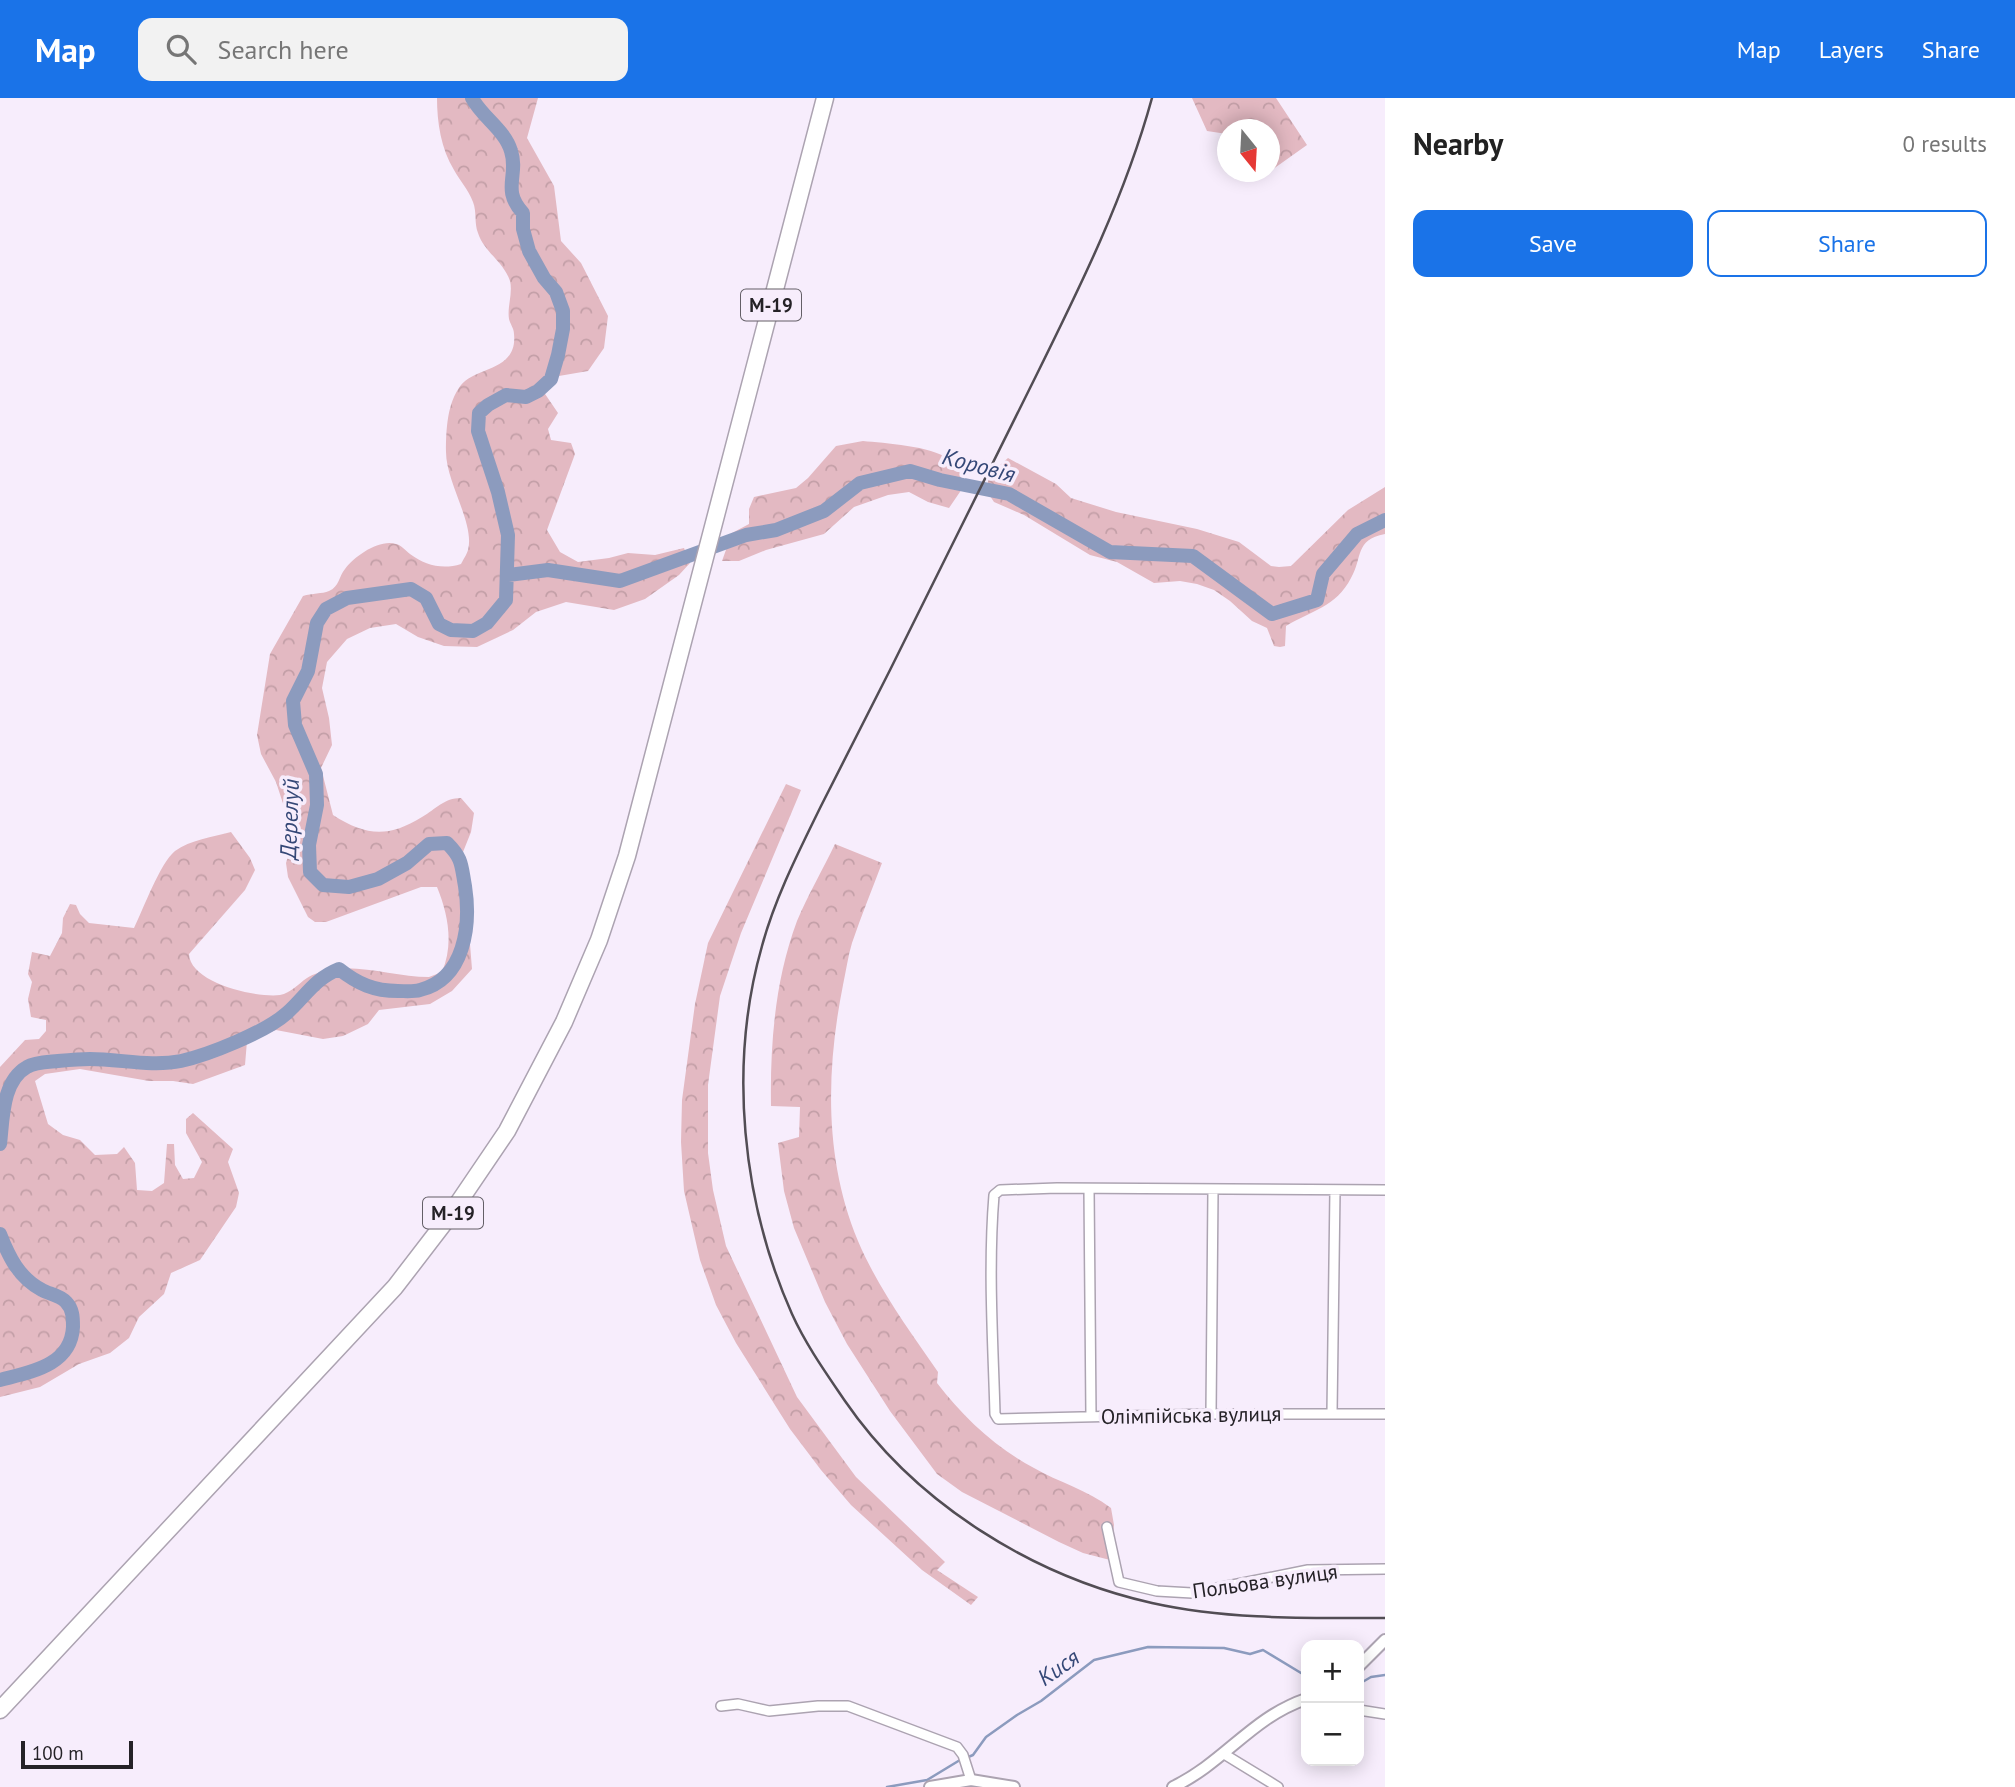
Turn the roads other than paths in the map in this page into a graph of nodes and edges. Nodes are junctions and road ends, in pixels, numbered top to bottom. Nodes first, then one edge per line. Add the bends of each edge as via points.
1 (825, 98) edge
2 (1089, 1189) junction
3 (1213, 1190) junction
4 (1335, 1190) junction
5 (1385, 1190) edge
6 (1332, 1413) junction
7 (1385, 1413) edge
8 (1211, 1414) junction
9 (1091, 1416) junction
10 (1107, 1527) dead end
11 (1385, 1569) edge
12 (1385, 1640) edge
13 (1364, 1661) edge
14 (1301, 1701) edge
15 (721, 1706) dead end
16 (0, 1710) edge
17 (1364, 1711) edge
18 (1385, 1714) edge
19 (1224, 1754) junction
20 (971, 1780) junction
21 (930, 1787) edge
22 (1014, 1787) edge
23 (1172, 1787) edge
24 (1278, 1787) edge

1 - 16 highway, М-19 via 627,856 598,940 528,1093 487,1163 395,1287
2 - 3 street
2 - 9 street
2 - 9 street, Олімпійська вулиця via 996,1191 991,1323 997,1419
3 - 4 street
3 - 8 street
4 - 5 street
4 - 6 street
6 - 7 street, Олімпійська вулиця
6 - 8 street, Олімпійська вулиця
8 - 9 street, Олімпійська вулиця
10 - 11 street, Польова вулиця via 1119,1582 1157,1591 1192,1594 1308,1570
12 - 13 street
14 - 19 street via 1269,1716
15 - 20 street via 738,1704 765,1711 848,1706 957,1747
17 - 18 street
19 - 23 street
19 - 24 street
20 - 21 street
20 - 22 street

